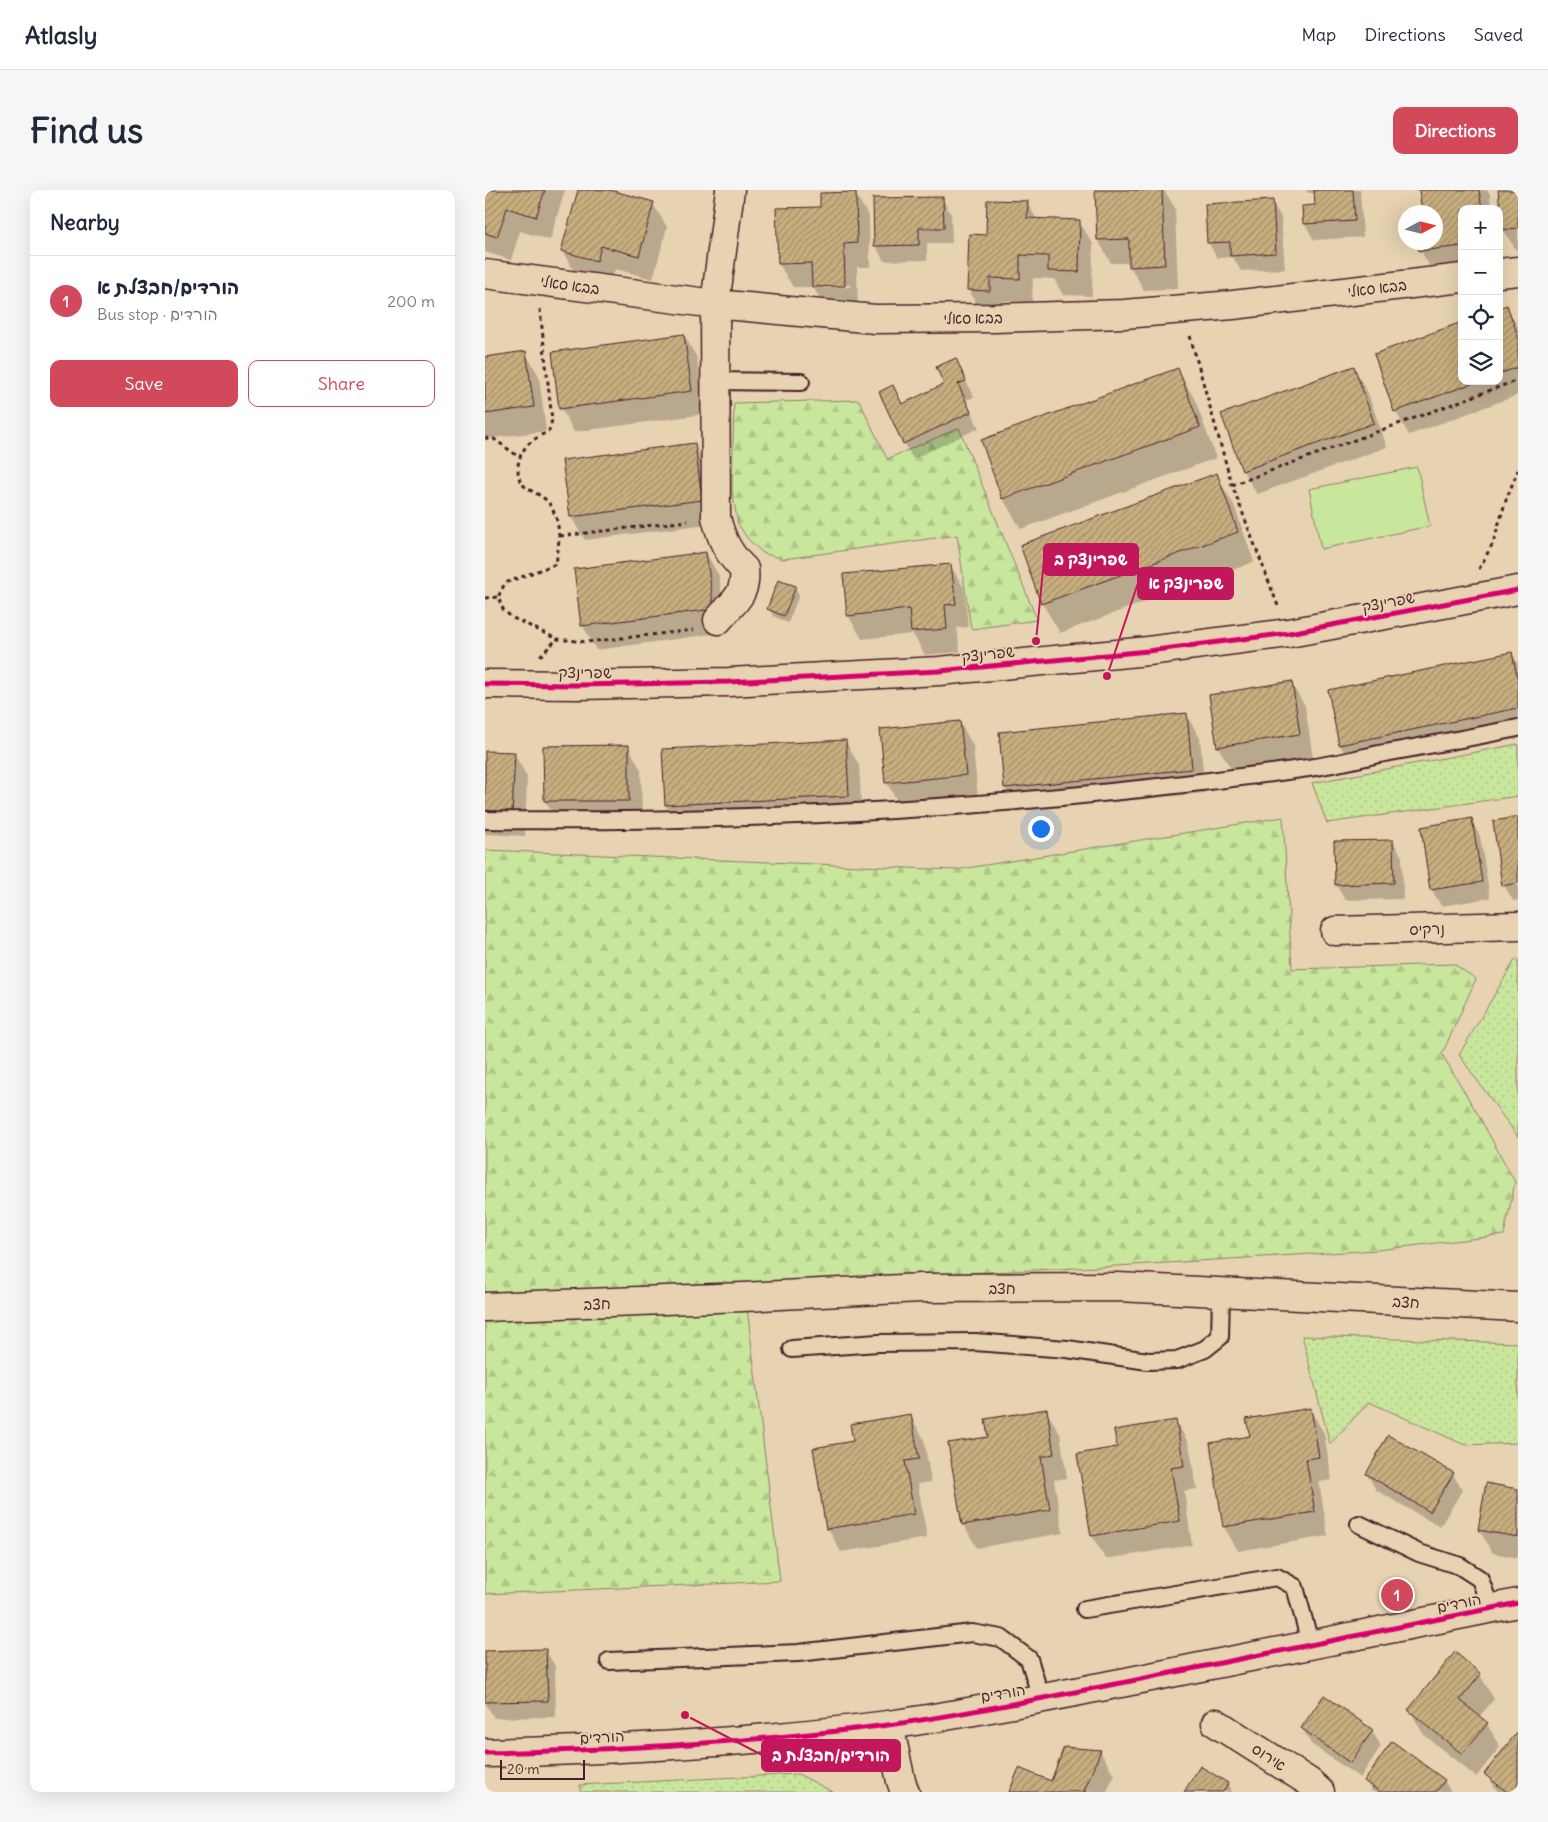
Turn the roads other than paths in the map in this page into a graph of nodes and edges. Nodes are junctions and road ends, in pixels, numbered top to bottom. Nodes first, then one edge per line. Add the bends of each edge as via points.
1 (730, 190) edge
2 (1518, 271) edge
3 (1503, 273) edge
4 (485, 274) edge
5 (1458, 278) edge
6 (715, 304) junction
7 (715, 380) junction
8 (801, 382) dead end
9 (1518, 590) edge
10 (718, 620) road end
11 (485, 684) edge
12 (1518, 728) edge
13 (485, 820) edge
14 (1518, 926) edge
15 (1335, 931) dead end
16 (1221, 1293) junction
17 (485, 1307) edge
18 (1518, 1307) edge
19 (792, 1348) dead end
20 (1359, 1524) dead end
21 (1518, 1603) edge
22 (1085, 1609) dead end
23 (1491, 1609) junction
24 (1311, 1646) junction
25 (609, 1661) dead end
26 (1041, 1698) junction
27 (1217, 1724) dead end
28 (889, 1725) junction
29 (485, 1753) edge
30 (905, 1792) edge
31 (1320, 1792) edge

1 - 6 street
2 - 3 street
4 - 6 street, בבא סאלי
5 - 6 street, בבא סאלי via 1114,315 875,319
6 - 7 street
7 - 8 lane
7 - 10 street via 716,517 722,539 734,560 744,568 746,582 742,593
9 - 11 street, שפרינצק via 1289,633 1148,651 939,671 729,682
12 - 13 lane via 1310,768 949,807 734,818
14 - 15 street, נרקיס
16 - 17 street, חצב via 1118,1287 921,1288
16 - 18 street, חצב
16 - 19 lane via 1220,1337 1205,1349 1177,1360 1148,1362 1067,1349 975,1342
20 - 23 lane via 1419,1553 1460,1566 1480,1579
21 - 23 street, הורדים
22 - 24 lane via 1277,1577 1295,1586
23 - 24 street, הורדים
24 - 26 street, הורדים
25 - 26 lane via 799,1653 972,1633 1001,1638 1029,1659
26 - 28 street, הורדים
27 - 31 street, אירוס
28 - 29 street, הורדים via 738,1741
28 - 30 street

